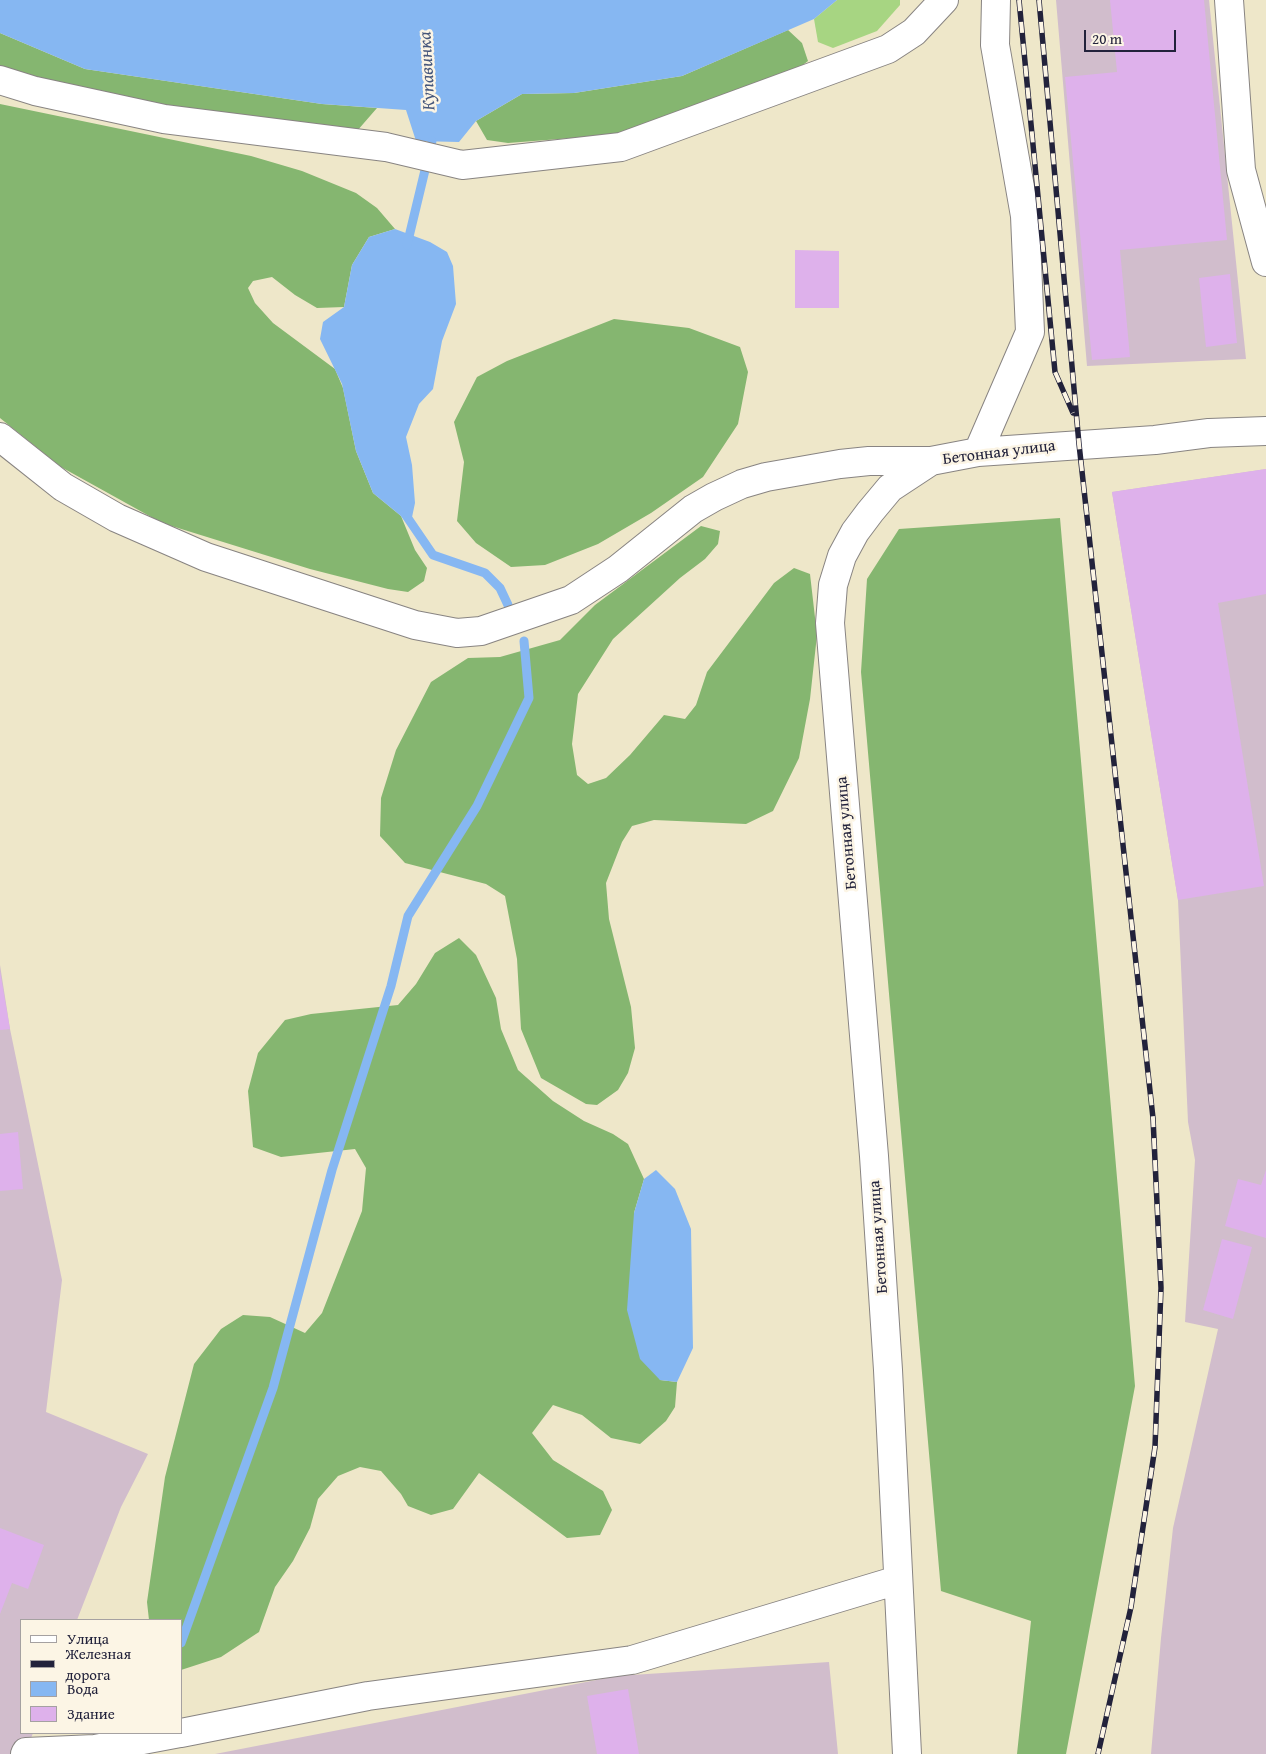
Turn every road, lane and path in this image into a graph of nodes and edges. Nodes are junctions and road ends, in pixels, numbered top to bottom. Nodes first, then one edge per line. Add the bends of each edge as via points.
1 (944, 0) edge
2 (996, 0) edge
3 (1229, 0) edge
4 (0, 80) edge
5 (1266, 262) edge
6 (1266, 431) edge
7 (0, 437) edge
8 (978, 452) junction
9 (931, 461) junction
10 (898, 1580) junction
11 (182, 1733) edge
12 (176, 1734) edge
13 (25, 1754) edge
14 (906, 1754) edge

1 - 4 street via 914,32 888,49 621,147 462,165 386,147 164,119 34,91
2 - 8 street via 995,45 1025,216 1030,332
3 - 5 street via 1241,170
6 - 8 street, Бетонная улица
7 - 9 street via 78,496 117,518 197,553 415,626 457,633 481,631 571,600 618,569 693,509 742,484 840,464
8 - 9 street, Бетонная улица
9 - 10 street, Бетонная улица via 890,488 855,532 842,556 833,585 830,623 874,1165
10 - 11 street via 632,1660 368,1696
10 - 14 street, Бетонная улица
12 - 13 street via 96,1749

